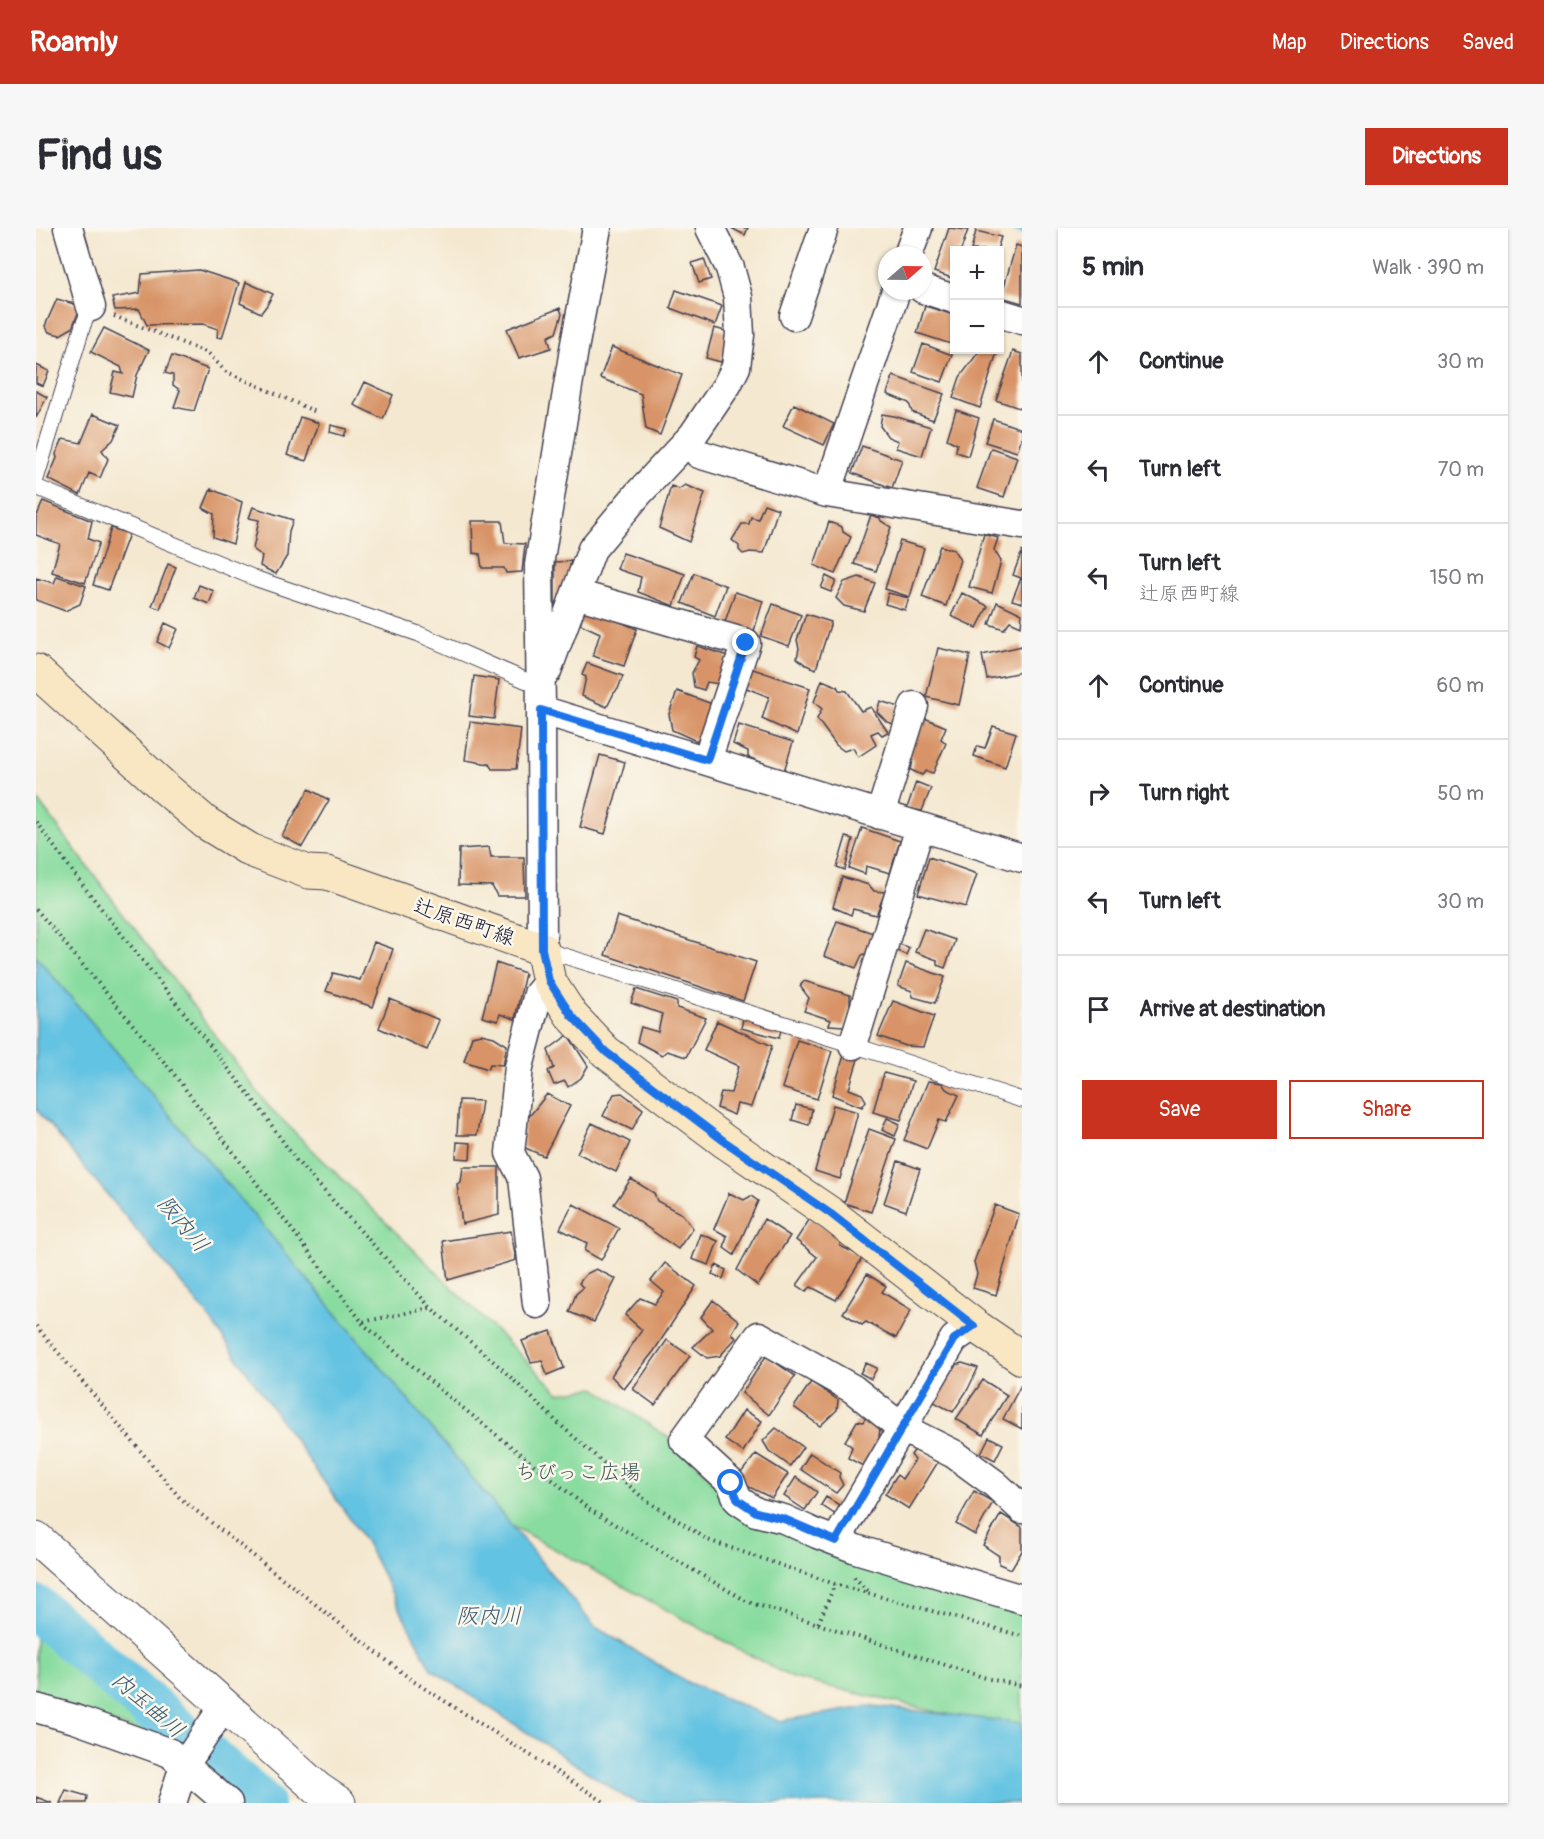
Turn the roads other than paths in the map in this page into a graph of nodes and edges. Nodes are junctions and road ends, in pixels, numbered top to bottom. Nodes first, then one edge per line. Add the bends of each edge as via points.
1 (68, 228) edge
2 (597, 228) edge
3 (710, 228) edge
4 (824, 228) edge
5 (918, 228) edge
6 (911, 246) edge
7 (932, 293) edge
8 (950, 298) edge
9 (893, 300) edge
10 (91, 308) joint
11 (1004, 315) edge
12 (794, 316) dead end
13 (1022, 320) edge
14 (699, 454) dead end
15 (36, 479) edge
16 (36, 487) edge
17 (827, 493) junction
18 (1022, 525) edge
19 (576, 594) junction
20 (36, 671) edge
21 (541, 698) junction
22 (914, 706) dead end
23 (707, 760) junction
24 (880, 815) junction
25 (920, 827) junction
26 (1022, 858) edge
27 (542, 949) junction
28 (549, 981) junction
29 (853, 1045) junction
30 (1022, 1100) edge
31 (537, 1304) dead end
32 (974, 1326) junction
33 (1022, 1358) edge
34 (902, 1428) junction
35 (1022, 1509) edge
36 (36, 1538) edge
37 (836, 1541) junction
38 (1022, 1599) edge
39 (225, 1706) junction
40 (36, 1708) edge
41 (184, 1765) junction
42 (172, 1803) edge
43 (228, 1803) edge
44 (339, 1803) edge

1 - 10 street
2 - 21 street via 539,565
3 - 19 street via 730,268 738,297 740,335 736,367 693,435 592,549
4 - 12 street
5 - 6 street
7 - 8 street
9 - 17 street
10 - 15 lane
11 - 13 street
14 - 17 street
16 - 21 lane via 257,579 419,634
17 - 18 street
19 - 21 street
19 - 23 street via 746,643
20 - 27 main road, 辻原西町線 via 206,823 250,850
21 - 23 street
21 - 27 street
22 - 24 street
23 - 24 street
24 - 25 street
25 - 26 street
25 - 29 street
27 - 28 main road, 辻原西町線
27 - 29 lane
28 - 31 street via 538,994 519,1068 510,1153 523,1178
28 - 32 main road, 辻原西町線 via 571,1015 606,1052 724,1141 831,1214
29 - 30 lane
32 - 33 main road, 辻原西町線
32 - 34 street via 954,1339
34 - 35 street via 954,1454
34 - 37 street
34 - 37 street via 853,1389 759,1335 684,1440 731,1483 738,1500 756,1512
36 - 39 street
37 - 38 street
39 - 41 street
39 - 44 street
40 - 41 street via 170,1753
41 - 42 street
41 - 43 street

